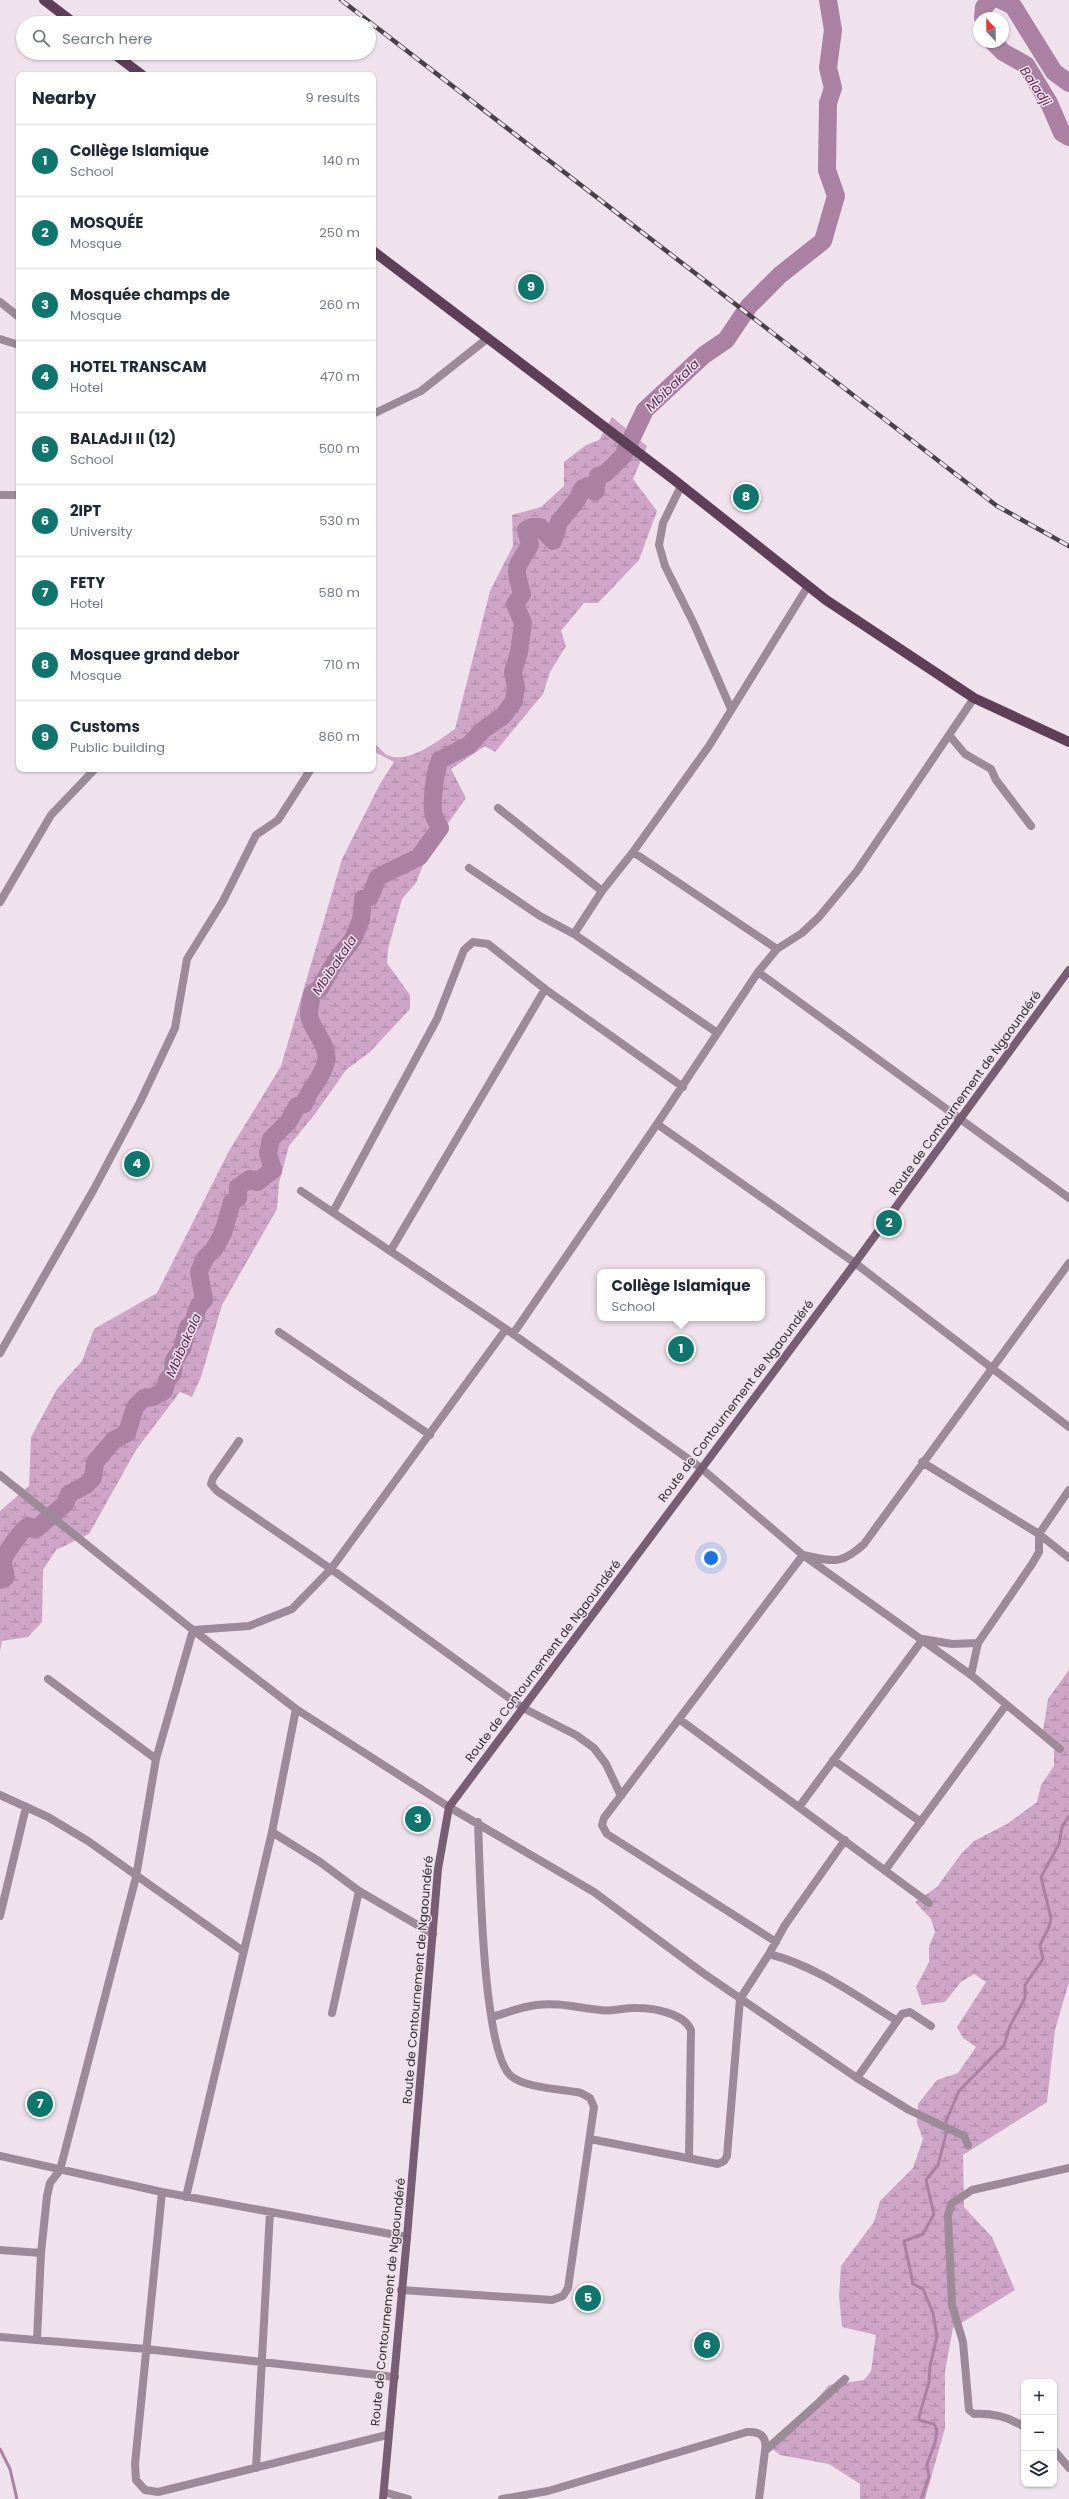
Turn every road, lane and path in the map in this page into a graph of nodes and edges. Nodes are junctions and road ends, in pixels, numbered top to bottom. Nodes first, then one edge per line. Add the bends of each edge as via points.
1 (44, 0) edge
2 (65, 16) edge
3 (122, 60) edge
4 (138, 72) edge
5 (376, 253) edge
6 (0, 302) edge
7 (16, 315) edge
8 (488, 338) junction
9 (0, 339) edge
10 (16, 344) edge
11 (376, 413) edge
12 (681, 486) junction
13 (0, 494) edge
14 (16, 495) edge
15 (808, 586) junction
16 (974, 698) junction
17 (731, 709) junction
18 (948, 736) junction
19 (1069, 742) edge
20 (91, 772) edge
21 (309, 772) edge
22 (498, 808) dead end
23 (1031, 826) dead end
24 (633, 852) junction
25 (469, 868) dead end
26 (602, 891) junction
27 (0, 902) edge
28 (574, 934) junction
29 (776, 949) junction
30 (1069, 971) edge
31 (758, 972) junction
32 (545, 989) junction
33 (716, 1032) junction
34 (683, 1087) junction
35 (961, 1118) junction
36 (657, 1124) junction
37 (301, 1191) dead end
38 (1069, 1198) edge
39 (333, 1212) junction
40 (391, 1250) junction
41 (855, 1263) junction
42 (1069, 1263) edge
43 (279, 1332) dead end
44 (510, 1332) junction
45 (0, 1353) edge
46 (991, 1366) junction
47 (1069, 1427) edge
48 (430, 1435) junction
49 (239, 1441) dead end
50 (922, 1462) junction
51 (702, 1468) junction
52 (0, 1475) edge
53 (1069, 1490) edge
54 (1039, 1534) junction
55 (802, 1555) junction
56 (1069, 1558) edge
57 (330, 1569) junction
58 (193, 1630) junction
59 (923, 1639) junction
60 (978, 1643) junction
61 (971, 1675) junction
62 (48, 1679) dead end
63 (1006, 1705) junction
64 (523, 1708) junction
65 (296, 1709) junction
66 (679, 1719) junction
67 (1060, 1749) dead end
68 (156, 1759) junction
69 (833, 1760) junction
70 (0, 1796) edge
71 (621, 1796) junction
72 (26, 1807) junction
73 (449, 1807) junction
74 (799, 1807) junction
75 (478, 1822) junction
76 (921, 1822) junction
77 (272, 1832) junction
78 (845, 1840) junction
79 (886, 1869) junction
80 (136, 1877) junction
81 (359, 1891) junction
82 (930, 1902) dead end
83 (0, 1916) edge
84 (433, 1934) junction
85 (776, 1942) junction
86 (243, 1951) junction
87 (769, 1954) junction
88 (740, 1999) junction
89 (332, 2013) dead end
90 (492, 2017) junction
91 (896, 2020) junction
92 (931, 2026) dead end
93 (857, 2078) junction
94 (590, 2139) junction
95 (968, 2145) dead end
96 (0, 2156) edge
97 (688, 2158) junction
98 (1069, 2168) edge
99 (60, 2170) junction
100 (162, 2192) junction
101 (186, 2197) junction
102 (270, 2212) junction
103 (407, 2237) junction
104 (0, 2250) edge
105 (41, 2253) junction
106 (401, 2290) junction
107 (0, 2337) edge
108 (37, 2340) junction
109 (146, 2349) junction
110 (264, 2362) junction
111 (395, 2377) junction
112 (845, 2379) dead end
113 (1021, 2425) edge
114 (387, 2435) junction
115 (765, 2451) junction
116 (1055, 2451) edge
117 (256, 2468) junction
118 (1069, 2468) edge
119 (383, 2496) edge
120 (408, 2499) edge
121 (502, 2499) edge
122 (759, 2499) edge

1 - 2 main road
3 - 4 main road
5 - 8 main road
6 - 7 street
8 - 11 street via 421,391
8 - 12 main road
9 - 10 street
12 - 15 main road
12 - 17 street via 663,523 659,545 665,566 694,624
13 - 14 street
15 - 16 main road
15 - 17 street
16 - 18 street
16 - 19 main road
17 - 24 street via 709,746
18 - 23 street via 965,754 991,769 996,780
18 - 29 street via 857,871 819,917 802,933
20 - 27 street via 51,815
21 - 45 street via 278,820 256,834 223,901 187,960 175,1028 140,1102 94,1189
22 - 26 street
24 - 26 street
24 - 29 street
25 - 28 street via 540,916
26 - 28 street
28 - 33 street
29 - 31 street
30 - 35 street, Route de Contournement de Ngaoundéré
31 - 33 street
31 - 35 street
32 - 34 street
32 - 39 street via 488,944 473,942 464,950 437,1019
32 - 40 street
33 - 34 street
34 - 36 street
35 - 38 street
35 - 41 street, Route de Contournement de Ngaoundéré
36 - 41 street
36 - 44 street
37 - 39 street
39 - 40 street
40 - 44 street
41 - 46 street
41 - 51 street, Route de Contournement de Ngaoundéré
42 - 46 street
43 - 48 street
44 - 48 street
44 - 51 street
46 - 47 street
46 - 50 street
48 - 57 street
49 - 57 street via 211,1484 217,1491
50 - 54 street
50 - 55 street via 864,1544 848,1558 833,1561
51 - 55 street
51 - 64 street, Route de Contournement de Ngaoundéré
52 - 58 street
53 - 54 street
54 - 56 street
54 - 60 street via 1040,1544 1035,1558
55 - 59 street
55 - 66 street
57 - 58 street via 292,1609 274,1618 249,1626
57 - 64 street
58 - 65 street
58 - 68 street
59 - 60 street via 952,1644
59 - 61 street
59 - 69 street
60 - 61 street
61 - 63 street
62 - 68 street
63 - 67 street
63 - 76 street
64 - 71 street via 576,1735 594,1748 606,1764
64 - 73 street, Route de Contournement de Ngaoundéré
65 - 73 street
65 - 77 street
66 - 71 street
66 - 74 street
68 - 80 street
69 - 74 street
69 - 76 street
70 - 72 street
71 - 85 street via 604,1818 602,1825 607,1834
72 - 80 street via 48,1817 88,1842
72 - 83 street
73 - 75 street
73 - 84 street, Route de Contournement de Ngaoundéré via 438,1869
74 - 78 street
75 - 88 street via 594,1892
75 - 90 street via 486,1991
76 - 79 street
77 - 81 street via 320,1862
77 - 86 street
78 - 79 street
78 - 85 street via 785,1925
79 - 82 street
80 - 86 street
80 - 99 street
81 - 84 street
81 - 89 street
84 - 103 street, Route de Contournement de Ngaoundéré
85 - 87 street
86 - 101 street
87 - 88 street
87 - 91 street via 791,1959 814,1970
88 - 93 street
88 - 97 street via 727,2156 718,2164
90 - 94 street via 501,2063 510,2075 520,2082 581,2093 590,2098 594,2107
90 - 97 street via 536,2005 571,2004 601,2010 636,2007 680,2018 691,2030
91 - 92 street via 902,2014 910,2012
91 - 93 street
93 - 95 street via 908,2110 964,2136
94 - 97 street
94 - 106 street via 568,2288 563,2296 552,2300
96 - 99 street
98 - 113 street via 972,2190 951,2204 948,2216 952,2305 963,2342 969,2410 974,2414 1014,2420
99 - 100 street
99 - 105 street via 50,2183 47,2196
100 - 101 street
100 - 109 street
101 - 102 street
102 - 103 street
102 - 110 street
103 - 106 street, Route de Contournement de Ngaoundéré
104 - 105 street
105 - 108 street
106 - 111 street, Route de Contournement de Ngaoundéré
107 - 108 street
108 - 109 street
109 - 110 street
109 - 117 street via 134,2464 136,2480 145,2490 158,2492
110 - 111 street
110 - 117 street
111 - 114 street, Route de Contournement de Ngaoundéré
112 - 115 street
114 - 117 street
114 - 119 street, Route de Contournement de Ngaoundéré
115 - 121 street via 766,2442 763,2435 756,2431 747,2432 548,2491
115 - 122 street
116 - 118 street
119 - 120 street

